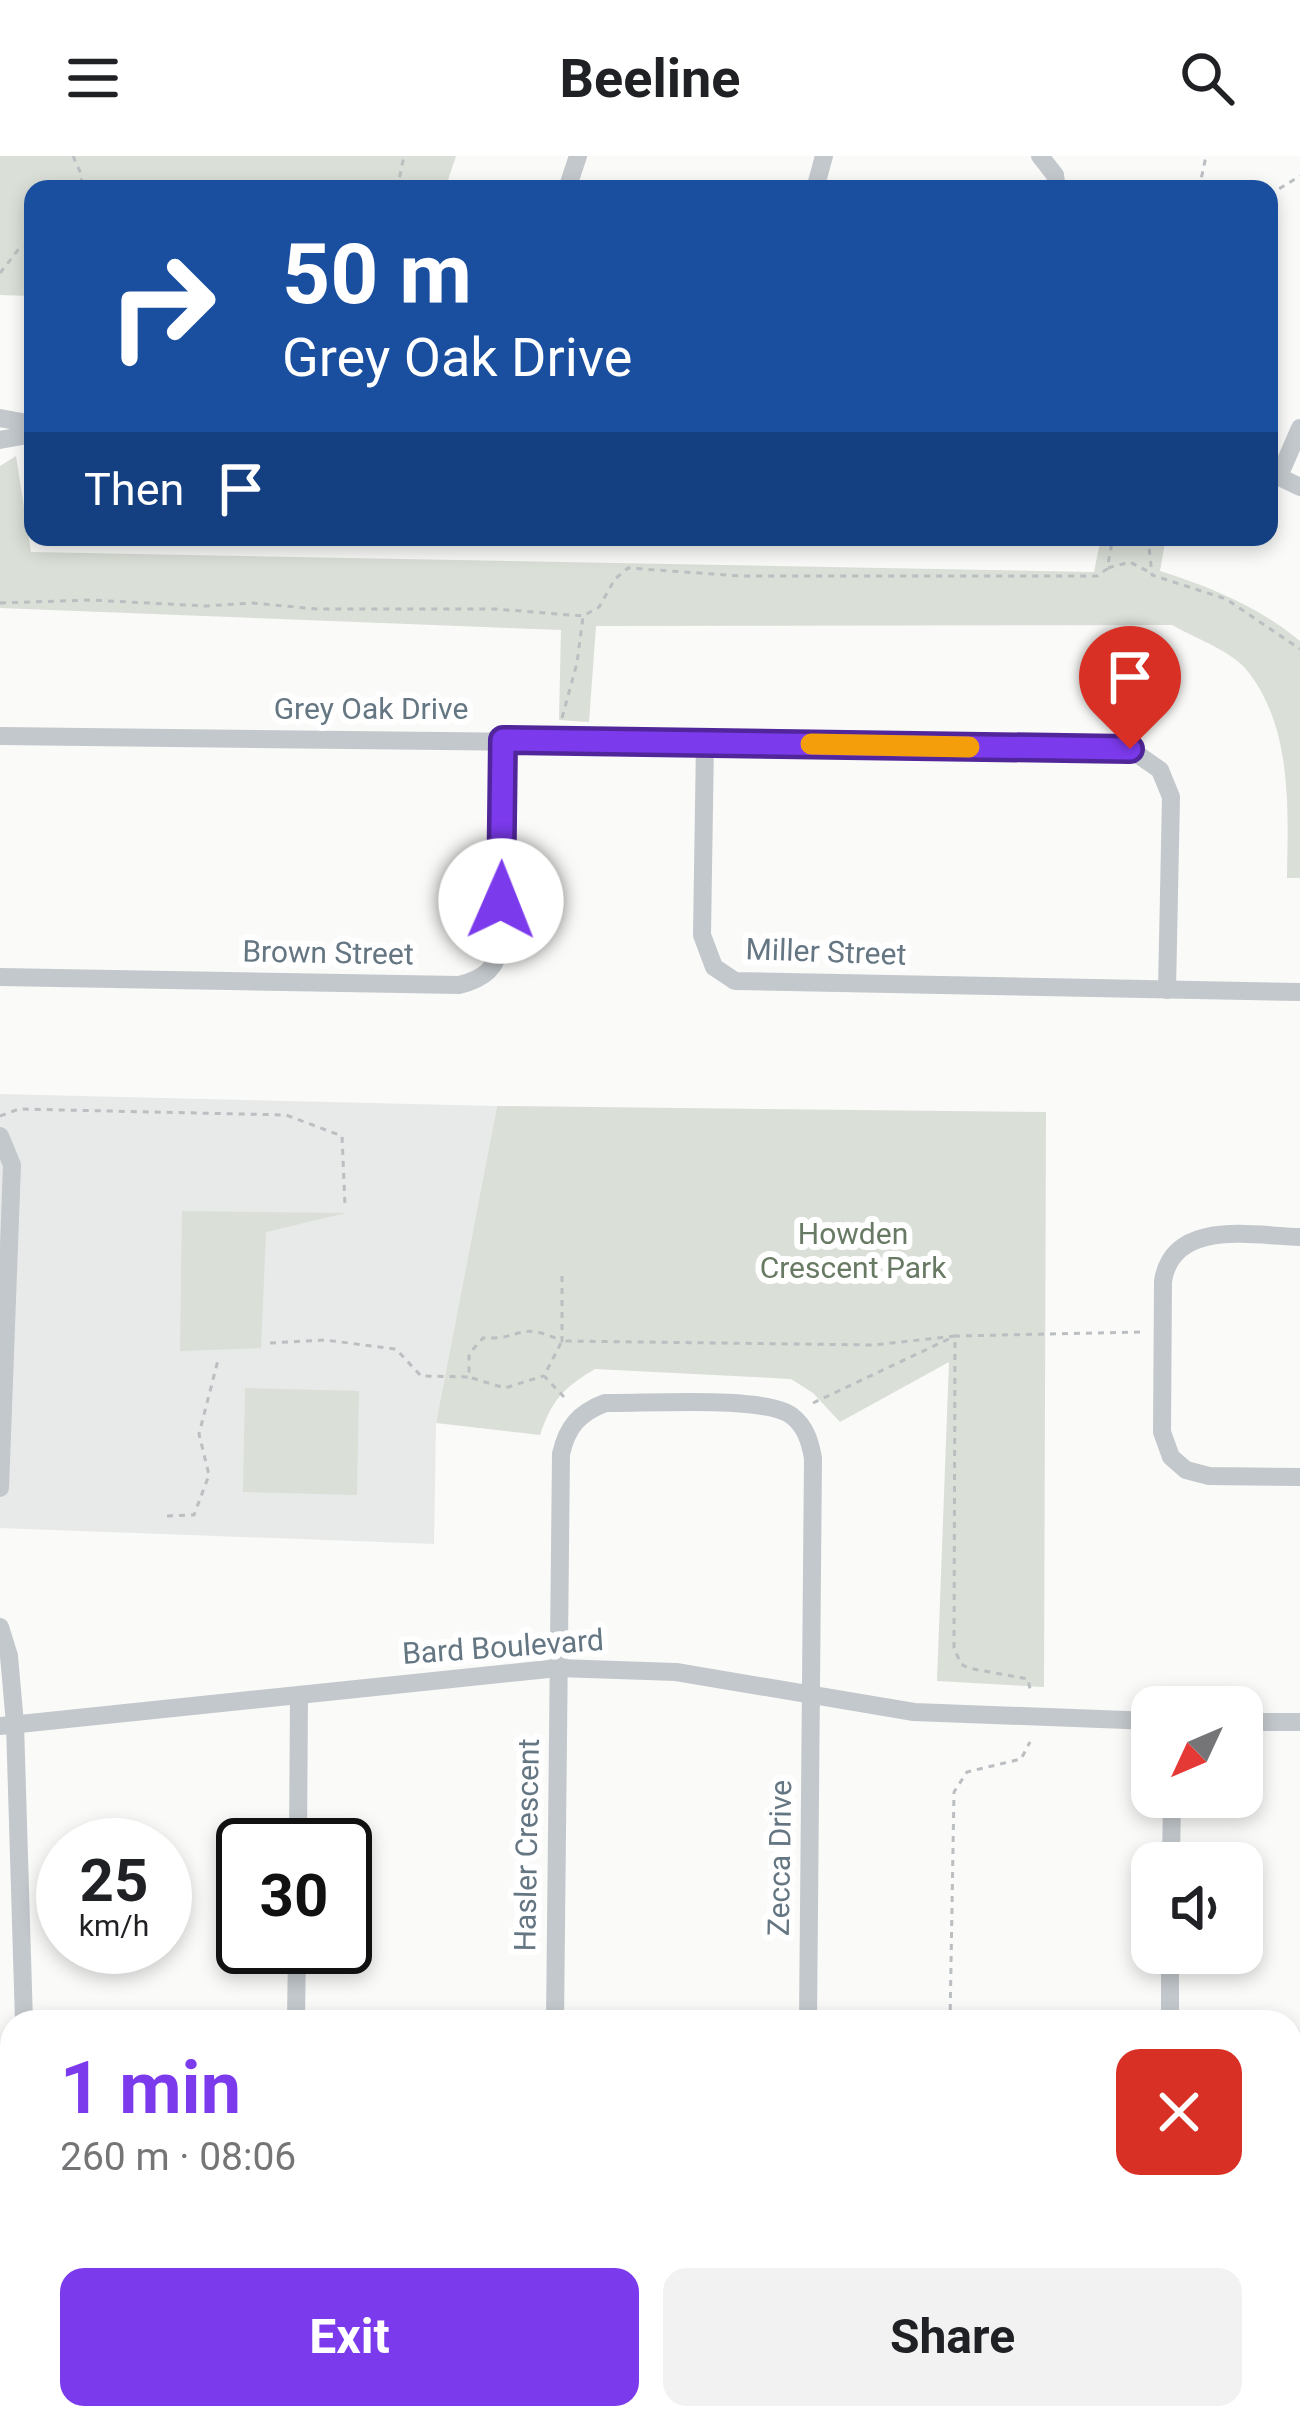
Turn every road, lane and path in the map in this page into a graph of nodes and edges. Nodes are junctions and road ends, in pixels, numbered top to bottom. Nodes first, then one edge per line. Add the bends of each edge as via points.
1 (24, 247) edge
2 (0, 273) edge
3 (1300, 428) edge
4 (1278, 467) edge
5 (1111, 546) edge
6 (1149, 546) edge
7 (1106, 569) junction
8 (1152, 574) junction
9 (0, 603) edge
10 (583, 616) junction
11 (1300, 650) edge
12 (562, 718) dead end
13 (0, 736) edge
14 (503, 740) junction
15 (705, 742) junction
16 (0, 977) edge
17 (1167, 990) junction
18 (1300, 992) edge
19 (0, 1116) edge
20 (0, 1136) edge
21 (344, 1206) dead end
22 (1300, 1237) edge
23 (562, 1273) dead end
24 (1162, 1332) junction
25 (955, 1336) junction
26 (562, 1341) junction
27 (271, 1343) dead end
28 (218, 1360) dead end
29 (544, 1376) junction
30 (470, 1377) junction
31 (564, 1397) dead end
32 (813, 1403) dead end
33 (1300, 1477) edge
34 (0, 1488) edge
35 (166, 1516) dead end
36 (0, 1627) edge
37 (558, 1668) junction
38 (1031, 1694) dead end
39 (299, 1695) junction
40 (812, 1695) junction
41 (1131, 1719) edge
42 (1263, 1722) edge
43 (1300, 1722) edge
44 (8, 1725) edge
45 (1030, 1742) dead end
46 (298, 1818) edge
47 (297, 1974) edge
48 (1170, 1974) edge
49 (0, 1976) edge
50 (24, 1976) junction
51 (24, 2010) edge
52 (296, 2010) edge
53 (555, 2010) edge
54 (808, 2010) edge
55 (950, 2010) edge
56 (1169, 2010) edge

1 - 2 path
3 - 4 street
5 - 7 path
6 - 8 path
7 - 8 path via 1130,562
7 - 10 path via 1097,576 1012,577 628,568
8 - 11 path via 1226,599
9 - 10 path
10 - 12 path
13 - 14 street, Grey Oak Drive
14 - 15 street, Grey Oak Drive
14 - 16 street, Brown Street via 500,955 484,977 459,985
15 - 17 street, Grey Oak Drive via 1141,754 1166,777 1171,796
15 - 17 street, Miller Street via 702,935 714,968 735,981
17 - 18 street, Miller Street
19 - 21 path via 20,1109 286,1115 342,1136
20 - 34 street via 12,1165
22 - 24 street via 1185,1243 1165,1270
23 - 26 path
24 - 25 path
24 - 33 street via 1162,1432 1177,1464 1209,1476
25 - 26 path via 874,1345
25 - 32 path
25 - 38 path via 954,1648 968,1668 1028,1679
26 - 29 path
26 - 30 path via 520,1329 483,1338 469,1354
27 - 30 path via 396,1349 421,1376
28 - 35 path via 199,1434 205,1493 194,1514
29 - 30 path via 505,1388
29 - 31 path
36 - 44 street via 9,1656
37 - 39 street, Bard Boulevard
37 - 40 street, Bard Boulevard via 676,1672
37 - 40 street, Hasler Crescent via 561,1454 571,1425 605,1403 764,1405 792,1416 813,1458
37 - 53 street, Hasler Crescent
39 - 44 street, Bard Boulevard
39 - 46 street
40 - 41 street, Bard Boulevard via 914,1712
40 - 54 street, Zecca Drive
42 - 43 street
44 - 50 street
45 - 55 path via 1021,1759 967,1772 954,1792
47 - 52 street
48 - 56 street
49 - 50 street
50 - 51 street

